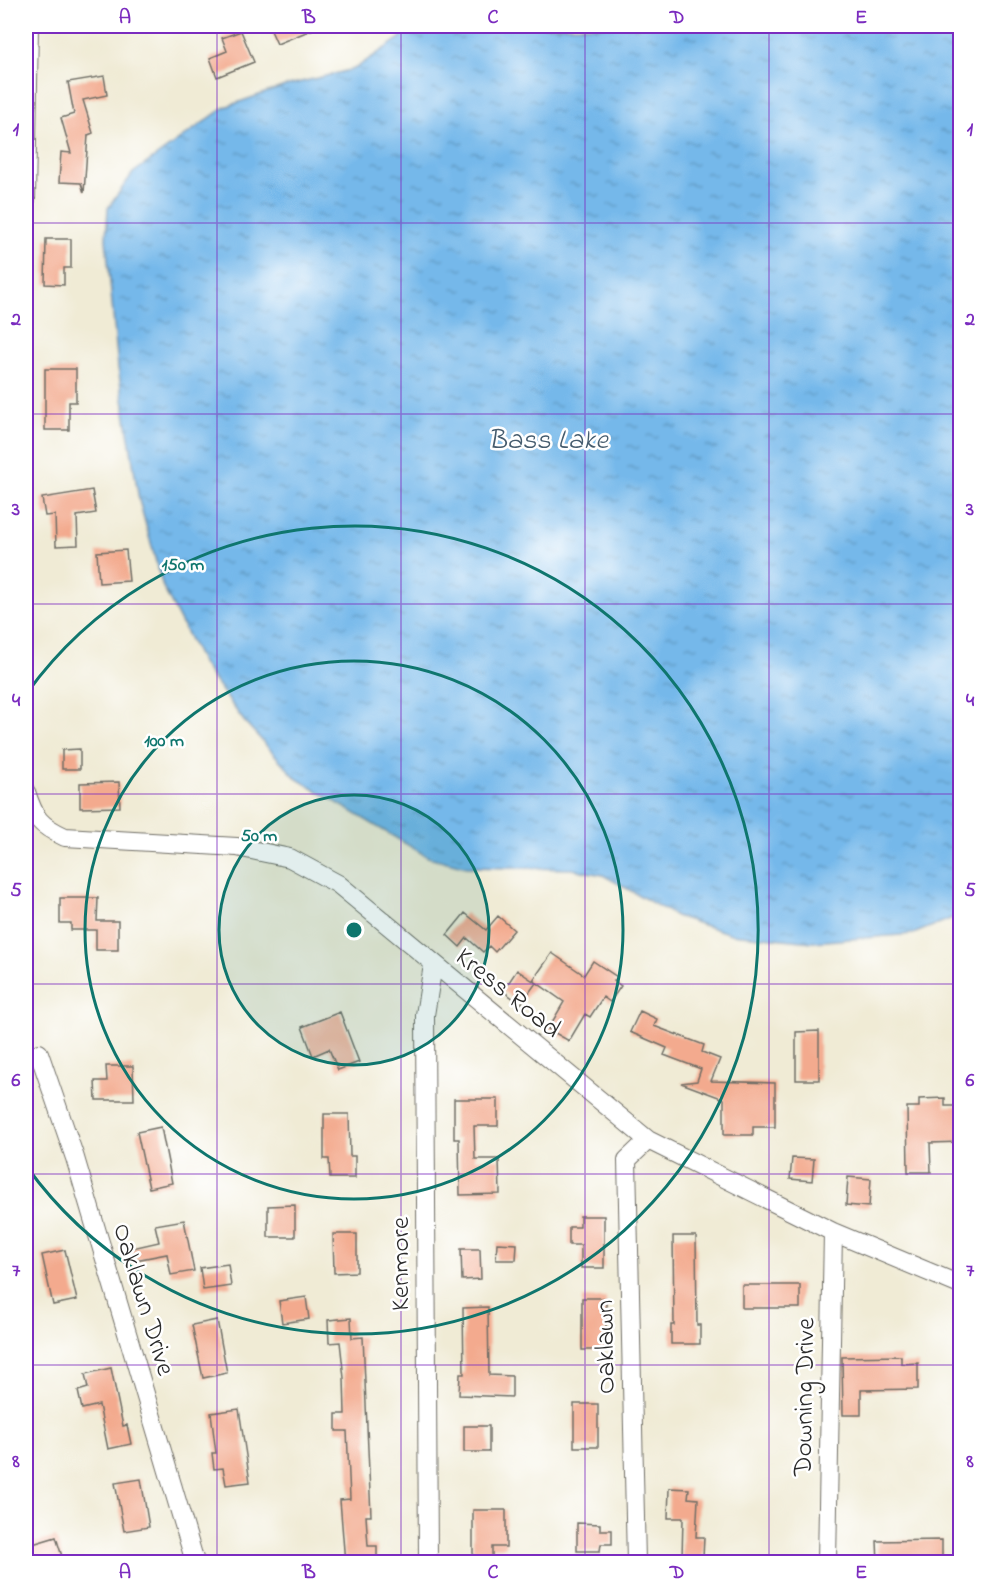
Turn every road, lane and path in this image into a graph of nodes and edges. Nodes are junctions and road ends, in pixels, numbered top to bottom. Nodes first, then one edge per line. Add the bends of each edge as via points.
1 (29, 26) edge
2 (26, 199) edge
3 (26, 792) edge
4 (433, 965) junction
5 (39, 1053) dead end
6 (648, 1140) junction
7 (833, 1232) junction
8 (960, 1285) edge
9 (195, 1563) edge
10 (428, 1563) edge
11 (636, 1563) edge
12 (827, 1563) edge

1 - 2 street
3 - 4 street, Kress Road via 42,826 65,837 237,847 290,858 338,884
4 - 6 street, Kress Road
4 - 10 street, Kenmore via 425,1015
5 - 9 street, Oaklawn Drive via 75,1158
6 - 7 street, Kress Road
6 - 11 street, Oaklawn via 627,1160
7 - 8 street, Kress Road
7 - 12 street, Downing Drive

